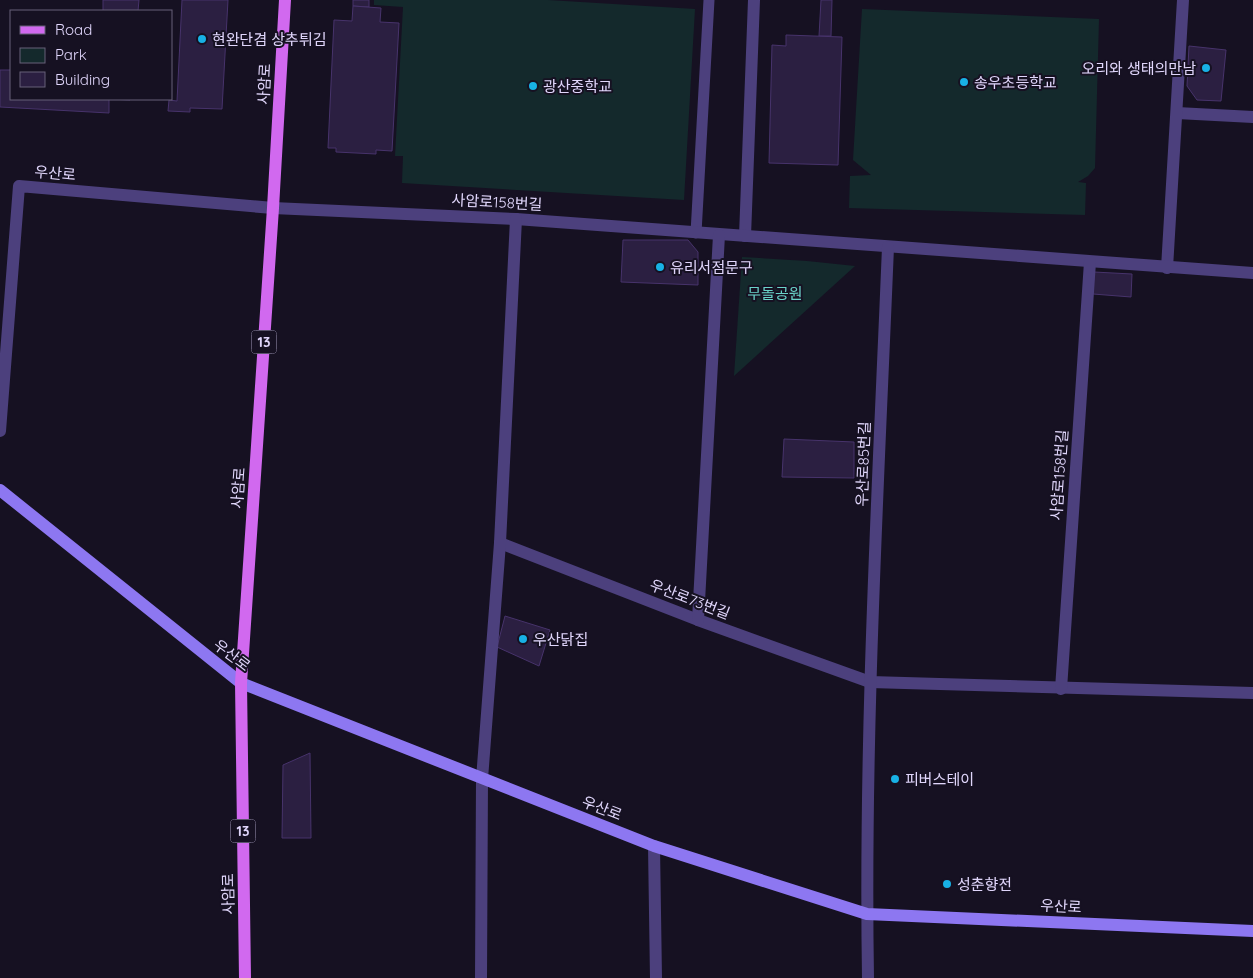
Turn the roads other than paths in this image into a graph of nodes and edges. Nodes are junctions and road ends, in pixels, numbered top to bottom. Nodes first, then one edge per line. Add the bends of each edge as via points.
1 (285, 0) edge
2 (709, 0) edge
3 (754, 0) edge
4 (1183, 0) edge
5 (1177, 113) junction
6 (1253, 117) edge
7 (273, 208) junction
8 (516, 219) junction
9 (696, 233) junction
10 (718, 235) junction
11 (745, 236) junction
12 (888, 247) junction
13 (1090, 262) junction
14 (1167, 268) junction
15 (1253, 273) edge
16 (0, 431) edge
17 (0, 490) edge
18 (500, 543) junction
19 (698, 620) junction
20 (870, 682) junction
21 (241, 683) junction
22 (1061, 689) junction
23 (1253, 694) edge
24 (482, 779) junction
25 (654, 846) junction
26 (867, 914) junction
27 (1253, 931) edge
28 (246, 978) edge
29 (481, 978) edge
30 (656, 978) edge
31 (868, 978) edge

1 - 7 main road, 사암로 / 13
2 - 9 lane
3 - 11 street
4 - 5 street
5 - 6 street
5 - 14 street
7 - 8 street, 사암로158번길
7 - 16 street, 우산로 via 19,186
7 - 21 main road, 사암로 / 13
8 - 9 street, 사암로158번길
8 - 18 street
9 - 10 street, 사암로158번길
10 - 11 street, 사암로158번길
10 - 19 street
11 - 12 street, 사암로158번길
12 - 13 street, 사암로158번길
12 - 20 street, 우산로85번길
13 - 14 street, 사암로158번길
13 - 22 street, 사암로158번길
14 - 15 street, 사암로158번길
17 - 21 street, 우산로
18 - 19 street, 우산로73번길
18 - 24 street
19 - 20 street, 우산로73번길
20 - 22 street
20 - 26 street, 우산로85번길
21 - 24 street, 우산로
21 - 28 main road, 사암로 / 13
22 - 23 street
24 - 25 street, 우산로
24 - 29 street
25 - 26 street, 우산로
25 - 30 street
26 - 27 street, 우산로
26 - 31 street

